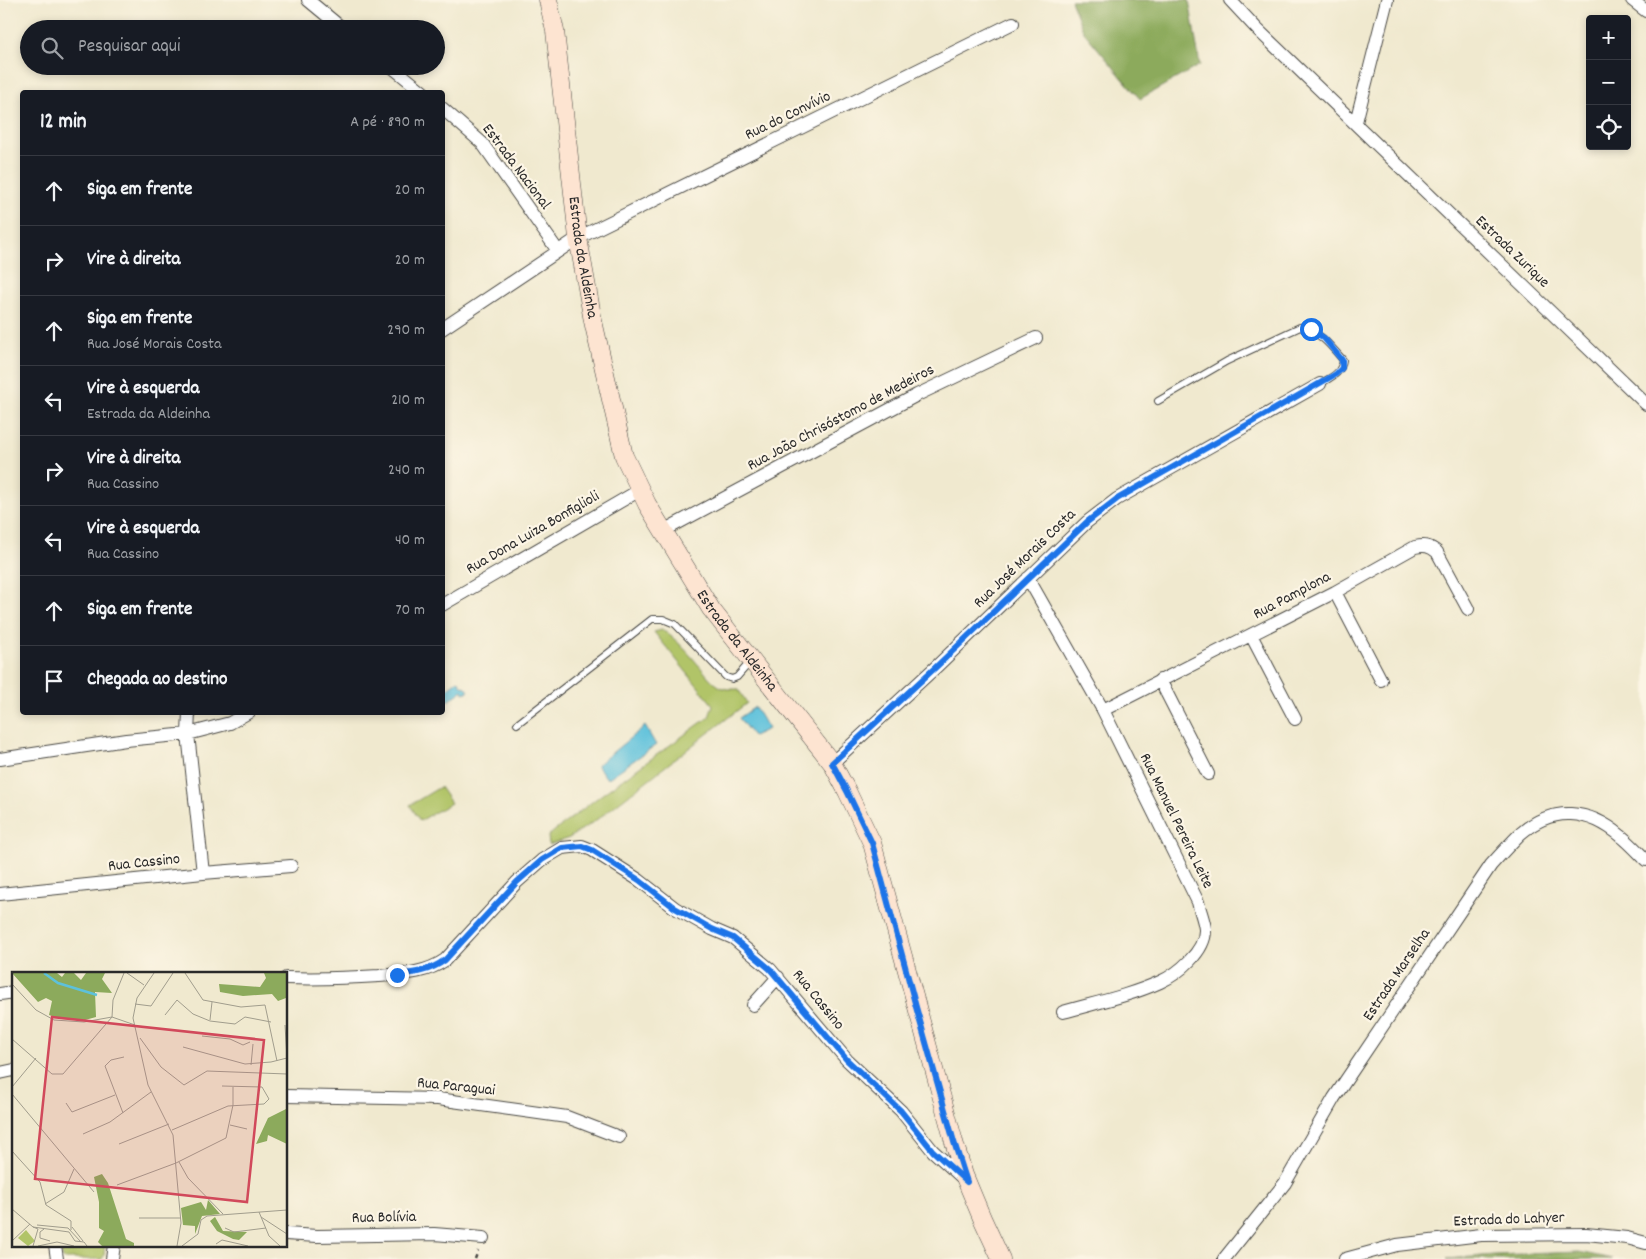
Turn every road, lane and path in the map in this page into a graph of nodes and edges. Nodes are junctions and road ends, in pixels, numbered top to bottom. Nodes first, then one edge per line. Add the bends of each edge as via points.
1 (308, 0) edge
2 (548, 0) edge
3 (1230, 0) edge
4 (1387, 0) edge
5 (1632, 0) edge
6 (1646, 11) edge
7 (333, 20) edge
8 (1013, 23) dead end
9 (402, 75) edge
10 (421, 90) edge
11 (445, 111) edge
12 (1356, 122) junction
13 (578, 238) junction
14 (558, 251) junction
15 (445, 326) edge
16 (1036, 338) dead end
17 (1320, 384) joint
18 (1158, 401) dead end
19 (1646, 404) edge
20 (640, 490) junction
21 (663, 531) junction
22 (1028, 578) junction
23 (1334, 592) junction
24 (445, 603) edge
25 (1468, 610) dead end
26 (1251, 635) junction
27 (751, 660) junction
28 (1160, 680) junction
29 (1381, 680) dead end
30 (1103, 710) junction
31 (190, 715) edge
32 (244, 715) edge
33 (1295, 718) dead end
34 (517, 724) dead end
35 (188, 734) junction
36 (0, 759) edge
37 (832, 763) junction
38 (1208, 774) dead end
39 (1646, 860) edge
40 (291, 866) dead end
41 (203, 873) junction
42 (0, 894) edge
43 (778, 977) junction
44 (288, 978) edge
45 (753, 1005) dead end
46 (1064, 1012) dead end
47 (288, 1096) edge
48 (618, 1138) dead end
49 (967, 1182) junction
50 (288, 1234) edge
51 (483, 1238) dead end
52 (1646, 1243) edge
53 (55, 1246) edge
54 (114, 1246) edge
55 (57, 1259) edge
56 (112, 1259) edge
57 (1001, 1259) edge
58 (1224, 1259) edge
59 (1345, 1259) edge

1 - 7 street
2 - 13 street, Estrada da Aldeinha via 555,30
3 - 12 street, Estrada Zurique
4 - 12 street
5 - 6 street
8 - 13 street, Rua do Convívio
9 - 10 street
11 - 14 street, Estrada Nacional via 482,143
12 - 19 street, Estrada Zurique
13 - 14 street, Rua do Convívio
13 - 20 street, Estrada da Aldeinha via 624,456
14 - 15 street, Rua do Convívio
16 - 21 street, Rua João Chrisóstomo de Medeiros via 917,395
17 - 18 lane via 1342,368 1342,360 1324,338 1311,329 1300,327 1227,361
17 - 22 street, Rua José Morais Costa via 1117,499 1087,522
20 - 21 street, Estrada da Aldeinha
20 - 24 street, Rua Dona Luiza Bonfiglioli
21 - 27 street, Estrada da Aldeinha via 711,609
22 - 30 street, Rua Manuel Pereira Leite
22 - 37 street, Rua José Morais Costa
23 - 25 street, Rua Pamplona via 1423,545 1437,552
23 - 26 street, Rua Pamplona
23 - 29 street
26 - 28 street, Rua Pamplona
26 - 33 street
27 - 34 lane via 737,677 726,677 675,624 652,619
27 - 37 street, Estrada da Aldeinha
28 - 30 street, Rua Pamplona
28 - 38 street
30 - 46 street, Rua Manuel Pereira Leite via 1198,902 1205,930 1201,946 1189,961 1160,982
31 - 35 street
32 - 35 street via 230,723
35 - 36 street
35 - 41 street
37 - 49 street, Estrada da Aldeinha via 872,843
39 - 58 street, Estrada Marselha via 1621,836 1588,816 1570,813 1551,816 1521,834 1491,865 1474,890 1334,1098 1286,1183
40 - 41 street, Rua Cassino
41 - 42 street, Rua Cassino
43 - 44 street, Rua Cassino via 733,938 675,908 639,880 582,846 551,853 517,882 436,966 397,975
43 - 45 street
43 - 49 street, Rua Cassino via 847,1060 901,1111 933,1151
47 - 48 street, Rua Paraguai via 438,1099 567,1117
49 - 57 street, Estrada da Aldeinha
50 - 51 street, Rua Bolívia via 434,1234
52 - 59 street, Estrada do Lahyer via 1586,1234 1481,1235 1397,1245
53 - 55 street
54 - 56 street

